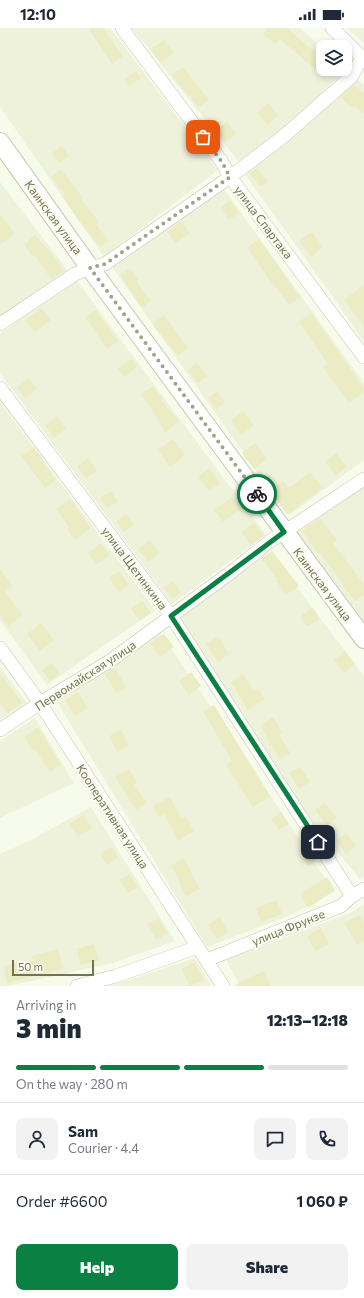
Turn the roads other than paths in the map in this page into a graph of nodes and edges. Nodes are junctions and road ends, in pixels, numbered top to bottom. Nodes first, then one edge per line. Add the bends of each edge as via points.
1 (122, 28) edge
2 (332, 28) edge
3 (363, 58) edge
4 (0, 142) edge
5 (230, 177) junction
6 (90, 268) junction
7 (0, 324) edge
8 (364, 357) edge
9 (0, 388) edge
10 (364, 479) edge
11 (284, 532) junction
12 (171, 616) junction
13 (364, 639) edge
14 (0, 648) edge
15 (40, 703) junction
16 (0, 730) edge
17 (364, 888) edge
18 (352, 896) junction
19 (198, 947) junction
20 (207, 960) junction
21 (77, 986) edge
22 (223, 986) edge

1 - 5 street, улица Спартака via 222,162
2 - 3 street
3 - 5 street via 351,78 284,136
4 - 6 main road, Каинская улица
5 - 6 street via 105,264
5 - 8 street, улица Спартака
6 - 7 street via 75,274
6 - 11 main road, Каинская улица
9 - 12 street, улица Щетинкина
10 - 11 street, Первомайская улица
11 - 12 street, Первомайская улица
11 - 13 main road, Каинская улица
12 - 15 street, Первомайская улица via 110,661
12 - 18 street, улица Щетинкина
14 - 15 street, Кооперативная улица
15 - 16 street, Первомайская улица
15 - 19 street, Кооперативная улица
17 - 18 street, улица Фрунзе
18 - 20 street, улица Фрунзе via 341,906
19 - 20 street, Кооперативная улица
19 - 21 street via 116,976
20 - 22 street, Кооперативная улица

